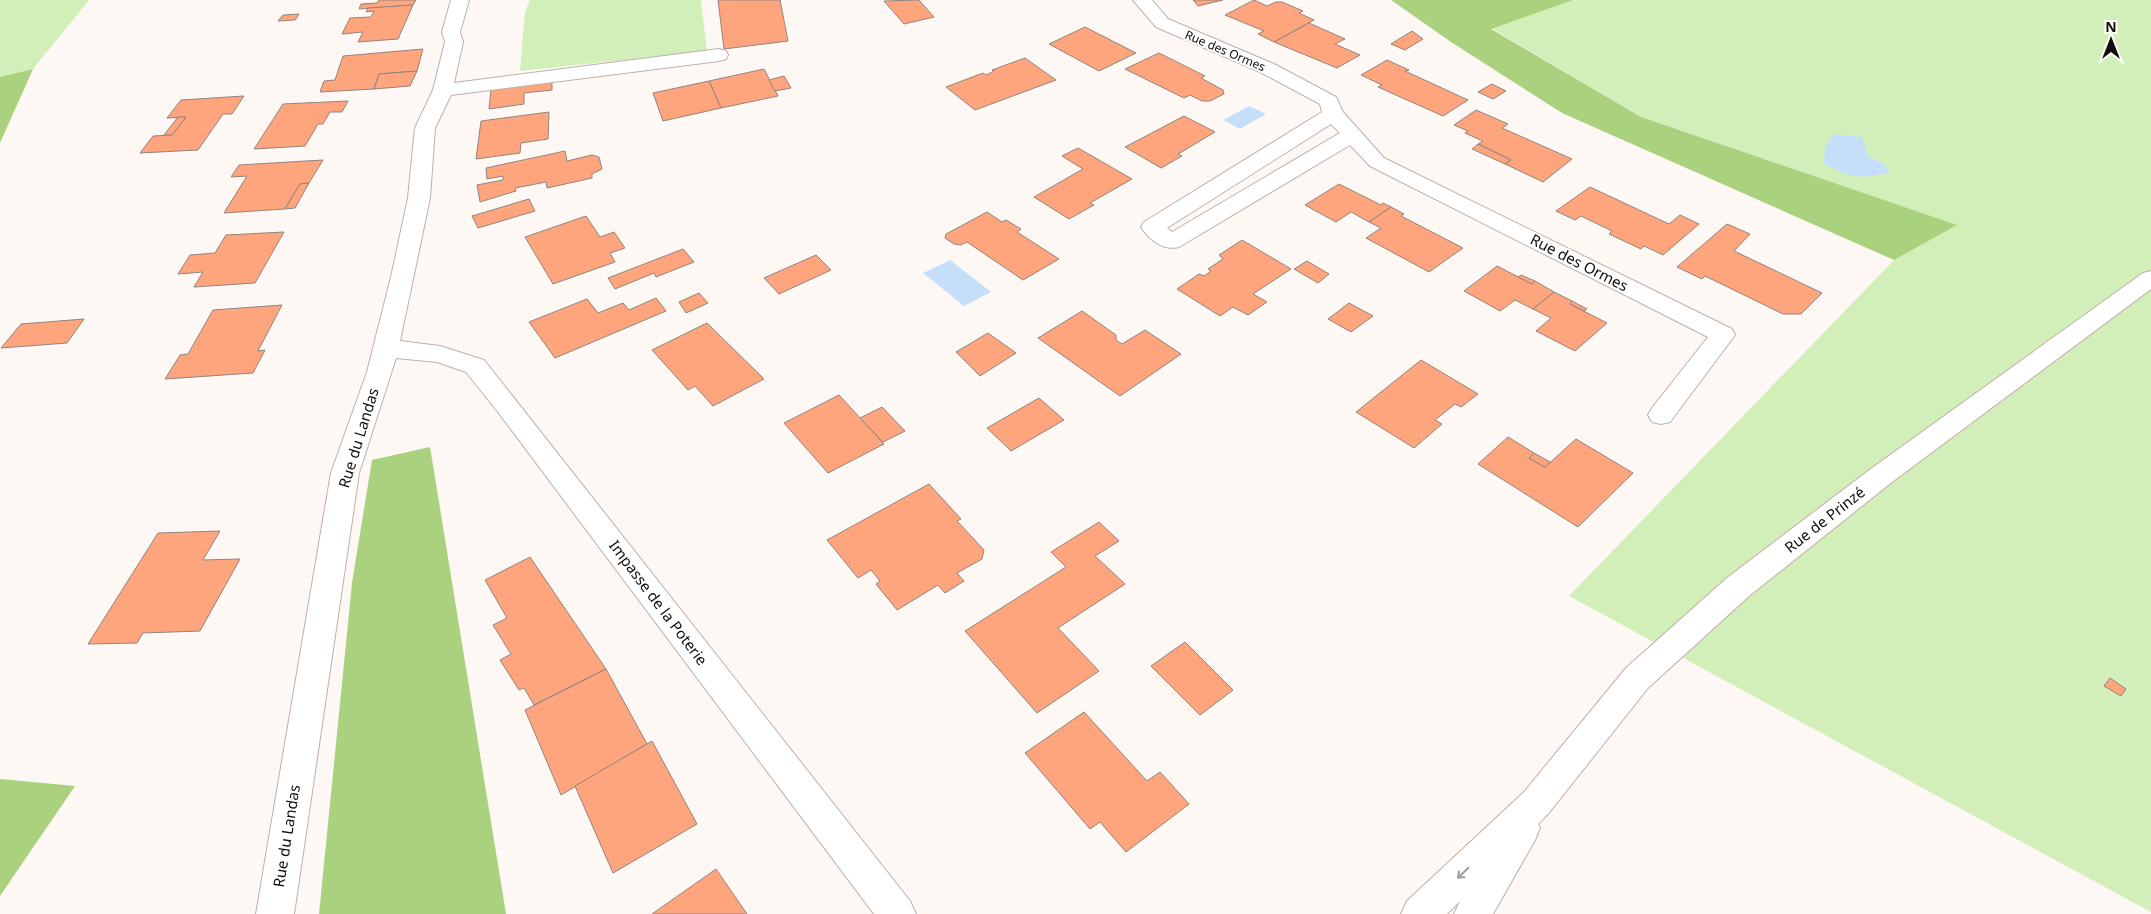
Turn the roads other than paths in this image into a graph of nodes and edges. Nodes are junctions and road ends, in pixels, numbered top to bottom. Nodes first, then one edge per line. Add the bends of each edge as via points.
1 (460, 0) edge
2 (1142, 0) edge
3 (719, 55) dead end
4 (444, 90) junction
5 (1333, 114) junction
6 (1353, 134) junction
7 (2151, 278) edge
8 (385, 348) junction
9 (1661, 415) dead end
10 (1536, 803) junction
11 (275, 914) edge
12 (897, 914) edge
13 (1420, 914) edge
14 (1474, 914) edge

1 - 4 street, Rue du Landas via 451,32 454,42
2 - 5 street, Rue des Ormes via 1162,24 1275,72 1329,101
3 - 4 street
4 - 8 street, Rue du Landas via 426,128 419,198
5 - 6 street, Rue des Ormes
5 - 6 street via 1152,226 1171,242
6 - 9 street, Rue des Ormes via 1377,162 1723,335
7 - 10 street, Rue de Prinzé via 1882,475 1738,587 1637,678
8 - 11 street, Rue du Landas via 380,372 345,472
8 - 12 street, Impasse de la Poterie via 440,354 475,366
10 -> 13 street, Rue de Prinzé
10 - 14 street, Rue de Prinzé

